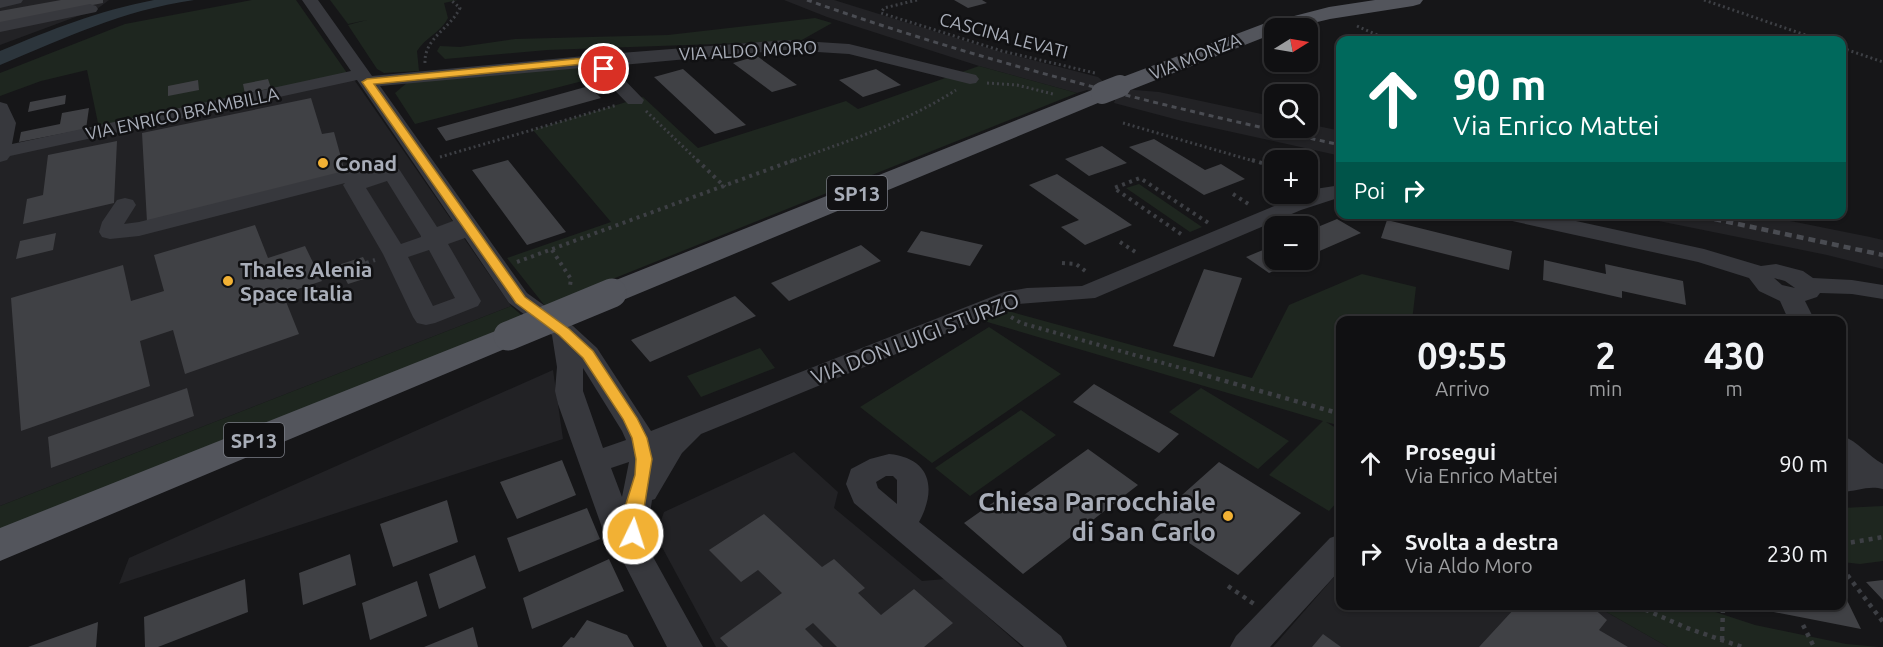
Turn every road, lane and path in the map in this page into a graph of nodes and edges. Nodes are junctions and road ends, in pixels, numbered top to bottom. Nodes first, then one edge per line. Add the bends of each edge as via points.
1 (15, 0) edge
2 (310, 0) edge
3 (451, 0) edge
4 (917, 0) edge
5 (1413, 0) edge
6 (1704, 0) edge
7 (0, 3) edge
8 (90, 9) dead end
9 (0, 27) edge
10 (1808, 36) edge
11 (1846, 49) edge
12 (595, 60) junction
13 (1883, 62) edge
14 (410, 77) junction
15 (365, 78) junction
16 (970, 79) junction
17 (1104, 84) junction
18 (1060, 95) dead end
19 (635, 100) junction
20 (0, 108) edge
21 (1123, 123) dead end
22 (1, 154) edge
23 (375, 163) dead end
24 (422, 163) junction
25 (1264, 164) edge
26 (725, 187) junction
27 (1336, 192) edge
28 (1233, 194) dead end
29 (125, 205) dead end
30 (1254, 207) dead end
31 (1534, 219) edge
32 (1211, 225) dead end
33 (467, 227) junction
34 (1184, 236) dead end
35 (433, 238) junction
36 (1120, 242) dead end
37 (552, 250) junction
38 (394, 254) junction
39 (1139, 255) dead end
40 (1062, 264) dead end
41 (497, 270) junction
42 (1091, 275) dead end
43 (571, 279) dead end
44 (1798, 290) junction
45 (1883, 292) edge
46 (992, 305) junction
47 (1800, 316) edge
48 (564, 332) junction
49 (1336, 413) edge
50 (694, 425) junction
51 (642, 445) junction
52 (1846, 451) edge
53 (594, 463) junction
54 (1878, 476) edge
55 (1846, 481) edge
56 (635, 504) junction
57 (902, 526) dead end
58 (1883, 537) edge
59 (1846, 543) edge
60 (0, 545) edge
61 (1336, 551) edge
62 (636, 556) junction
63 (1846, 573) edge
64 (1228, 586) dead end
65 (1647, 610) edge
66 (1723, 610) edge
67 (1274, 618) junction
68 (1883, 622) edge
69 (1803, 625) dead end
70 (1722, 640) junction
71 (685, 647) edge
72 (1049, 647) edge
73 (1248, 647) edge
74 (1742, 647) edge
75 (1814, 647) edge

1 - 7 street
2 - 15 street
3 - 14 path via 460,8 457,17 425,47 423,72
4 - 17 path, CASCINA LEVATI via 884,8 881,13
5 - 17 main road, VIA MONZA / SP13 via 1335,12 1270,28
6 - 10 path
8 - 9 street
11 - 13 path
12 - 14 street, VIA ALDO MORO
12 - 16 street, VIA ALDO MORO via 771,45 816,46 879,55
12 - 19 street
14 - 15 street, VIA ALDO MORO
15 - 22 street, VIA ENRICO BRAMBILLA
15 - 24 street
16 - 18 path
16 - 26 path via 931,106
17 - 60 main road, SP13, bridge via 612,293
19 - 24 path
19 - 26 path
20 - 22 street via 6,123
21 - 25 path
23 - 29 street via 347,176 139,229 110,232 112,222
24 - 33 street
26 - 37 path
27 - 46 street, VIA DON LUIGI STURZO via 1293,205 1086,293 1026,295
28 - 30 path
31 - 44 street via 1704,256 1761,274 1785,273 1798,278
32 - 34 path via 1140,178 1114,188
33 - 35 street
33 - 41 street
35 - 38 street
35 - 38 street via 470,300 426,317
35 - 38 street via 392,173 356,183
36 - 39 path
37 - 41 path
37 - 43 path
40 - 42 path via 1076,264
41 - 48 street via 520,300
44 - 45 street via 1851,287
44 - 47 street
46 - 49 path via 1021,323
46 - 50 street, VIA DON LUIGI STURZO
48 - 51 street via 596,364
48 - 53 street via 570,367 568,391
50 - 51 street, VIA DON LUIGI STURZO
50 - 56 street, VIA DON LUIGI STURZO via 672,446
51 - 53 street, VIA DON LUIGI STURZO
51 - 56 street via 644,470
52 - 54 street
53 - 62 street via 620,533
54 - 55 street
56 - 62 street
57 - 72 street
58 - 59 path
61 - 67 street
62 - 71 street
63 - 68 path
64 - 67 path
65 - 70 path
66 - 70 path
67 - 73 street
69 - 75 path
70 - 74 path

